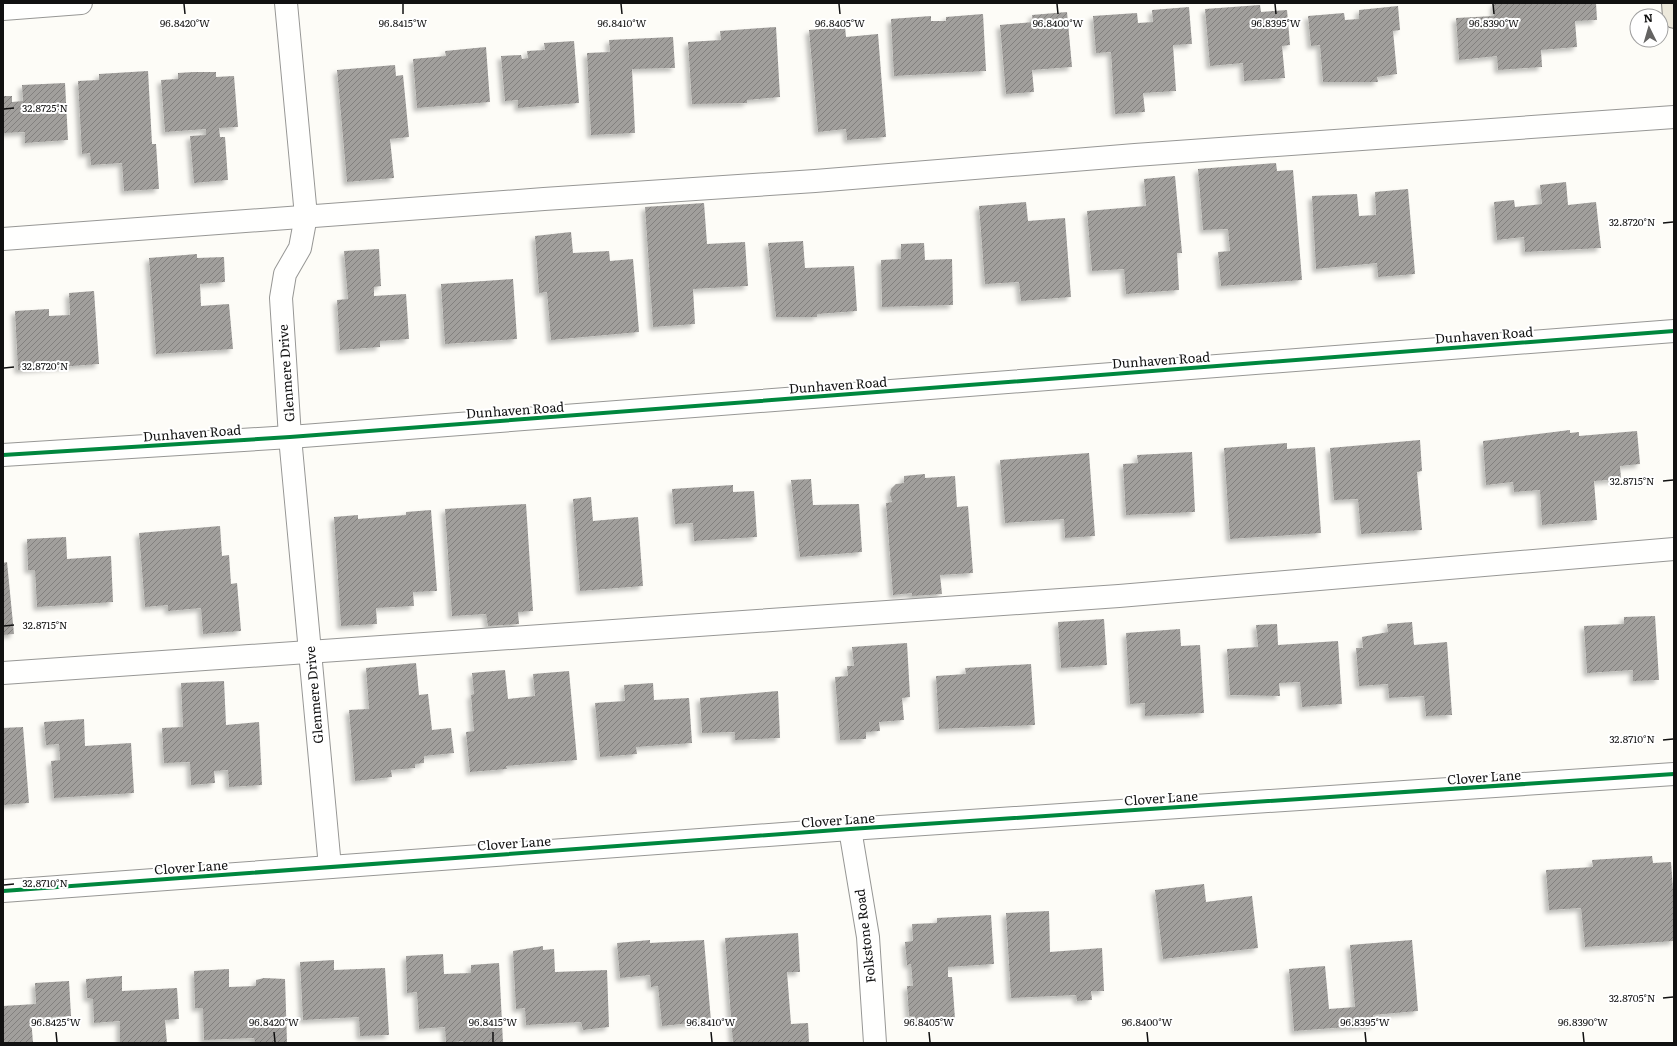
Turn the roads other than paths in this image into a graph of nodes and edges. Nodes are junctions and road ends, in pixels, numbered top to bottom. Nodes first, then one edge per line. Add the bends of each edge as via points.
1 (81, 3) edge
2 (286, 3) edge
3 (1673, 3) edge
4 (3, 9) edge
5 (1674, 18) edge
6 (1674, 117) edge
7 (306, 216) junction
8 (3, 239) edge
9 (1674, 330) edge
10 (290, 437) junction
11 (3, 455) edge
12 (1674, 549) edge
13 (310, 651) junction
14 (3, 673) edge
15 (1674, 774) edge
16 (850, 829) junction
17 (330, 867) junction
18 (3, 891) edge
19 (876, 1043) edge

1 - 4 street
2 - 7 street, Glenmere Drive
3 - 5 main road
6 - 7 street via 1135,155 807,182
7 - 8 street
7 - 10 street, Glenmere Drive via 300,248 285,274 281,298
9 - 10 street, Dunhaven Road
10 - 11 street, Dunhaven Road
10 - 13 street, Glenmere Drive
12 - 13 street via 1111,596
13 - 14 street
13 - 17 street, Glenmere Drive
15 - 16 street, Clover Lane
16 - 17 street, Clover Lane
16 - 19 street, Folkstone Road via 868,937
17 - 18 street, Clover Lane

